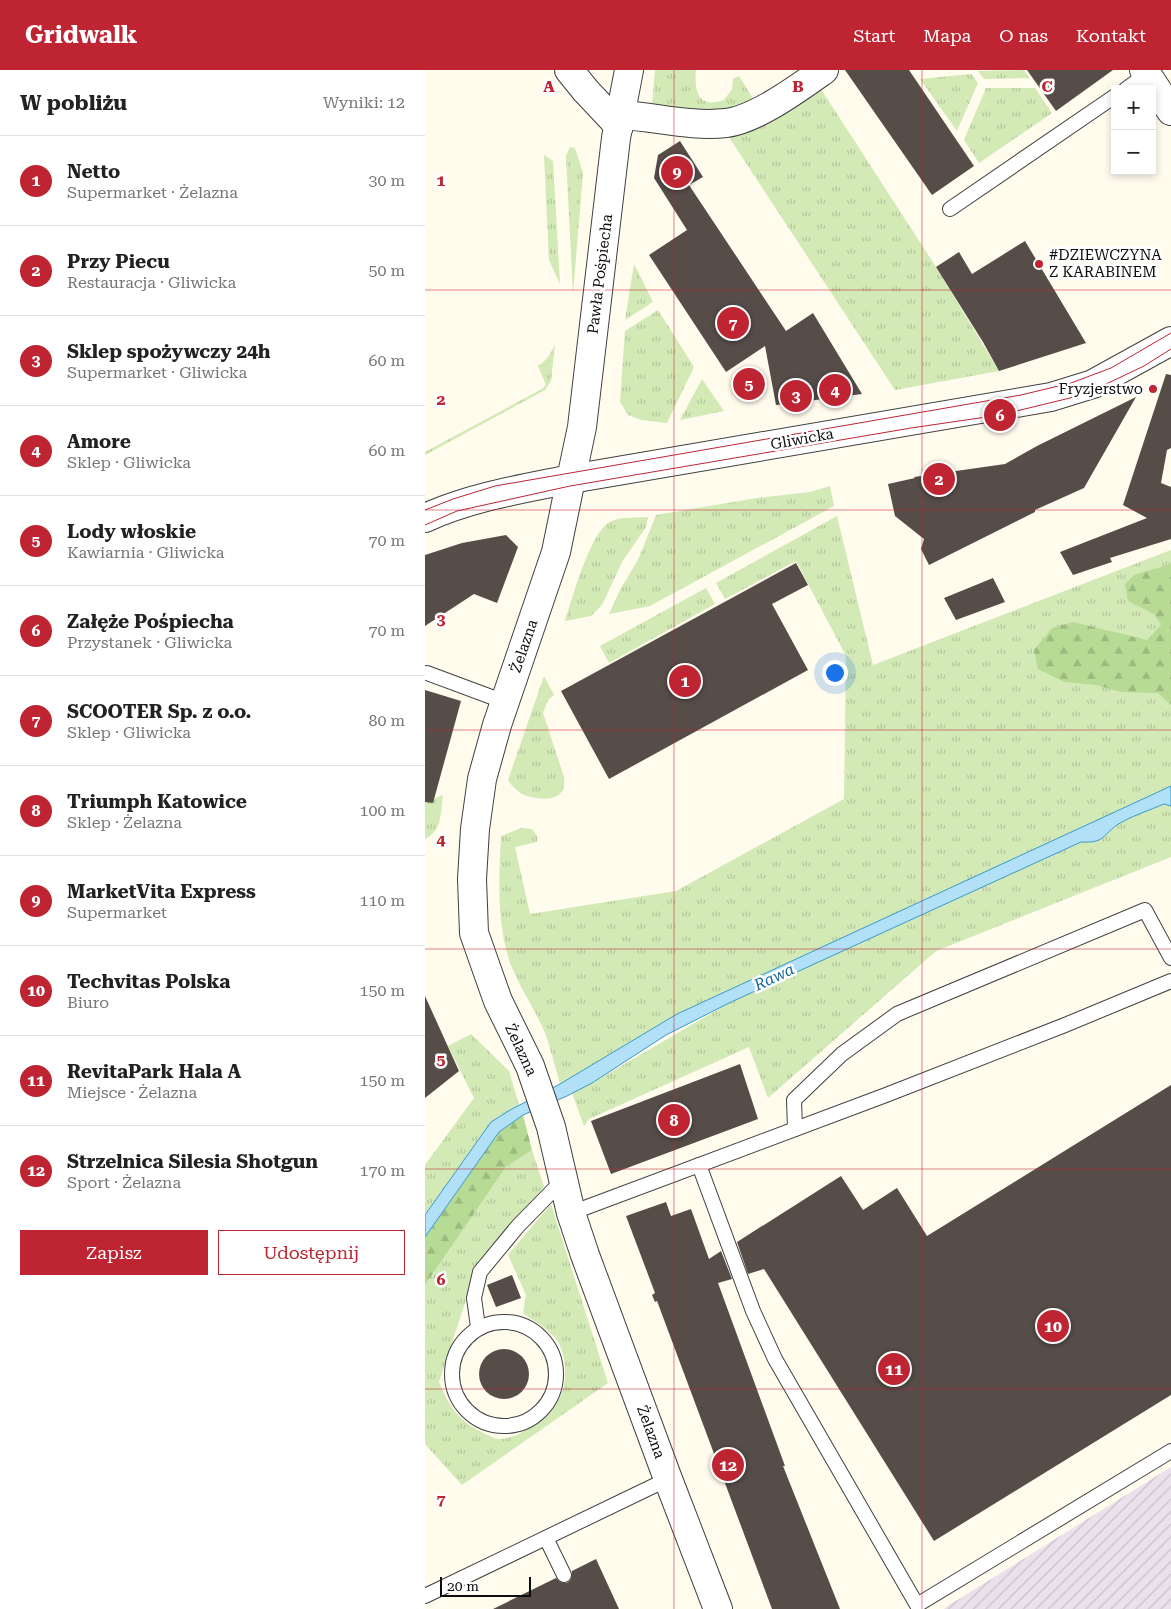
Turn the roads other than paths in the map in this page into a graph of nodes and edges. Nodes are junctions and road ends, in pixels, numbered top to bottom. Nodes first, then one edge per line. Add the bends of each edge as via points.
1 (569, 70) edge
2 (629, 70) edge
3 (824, 70) edge
4 (1139, 78) edge
5 (1111, 99) edge
6 (1171, 111) edge
7 (621, 121) junction
8 (950, 209) dead end
9 (1171, 341) edge
10 (571, 479) junction
11 (425, 518) edge
12 (427, 673) dead end
13 (505, 702) junction
14 (1171, 958) edge
15 (1171, 981) edge
16 (795, 1129) junction
17 (699, 1165) junction
18 (563, 1180) junction
19 (571, 1213) junction
20 (478, 1328) junction
21 (1171, 1451) edge
22 (668, 1480) junction
23 (546, 1538) junction
24 (564, 1575) dead end
25 (425, 1596) edge
26 (916, 1607) edge
27 (718, 1609) edge

1 - 7 street via 586,91
2 - 7 street, Pawła Pośpiecha
3 - 7 street via 788,95 728,123 701,124 645,116
4 - 6 street
5 - 8 lane
7 - 10 street, Pawła Pośpiecha via 582,427
9 - 10 street, Gliwicka via 1093,384 1051,397
10 - 11 street, Gliwicka via 490,496
10 - 13 street, Żelazna via 556,552
12 - 13 lane
13 - 18 street, Żelazna via 482,779 475,829 472,879 474,933 498,1001 530,1066 551,1127
14 - 16 lane via 1145,910 897,1014 842,1054 793,1100
15 - 16 lane via 1065,1026
16 - 17 lane
17 - 19 lane
17 - 26 lane via 753,1311 775,1359
18 - 19 street, Żelazna
18 - 20 lane via 518,1226 480,1272 474,1298
19 - 22 street, Żelazna
20 - 20 lane via 498,1321 518,1323 537,1333 550,1349 557,1368 555,1389 545,1408 529,1421 510,1427 489,1425 471,1416 457,1400 451,1380 453,1359 462,1341
21 - 26 lane
22 - 23 lane
22 - 27 street, Żelazna
23 - 24 lane
23 - 25 lane

